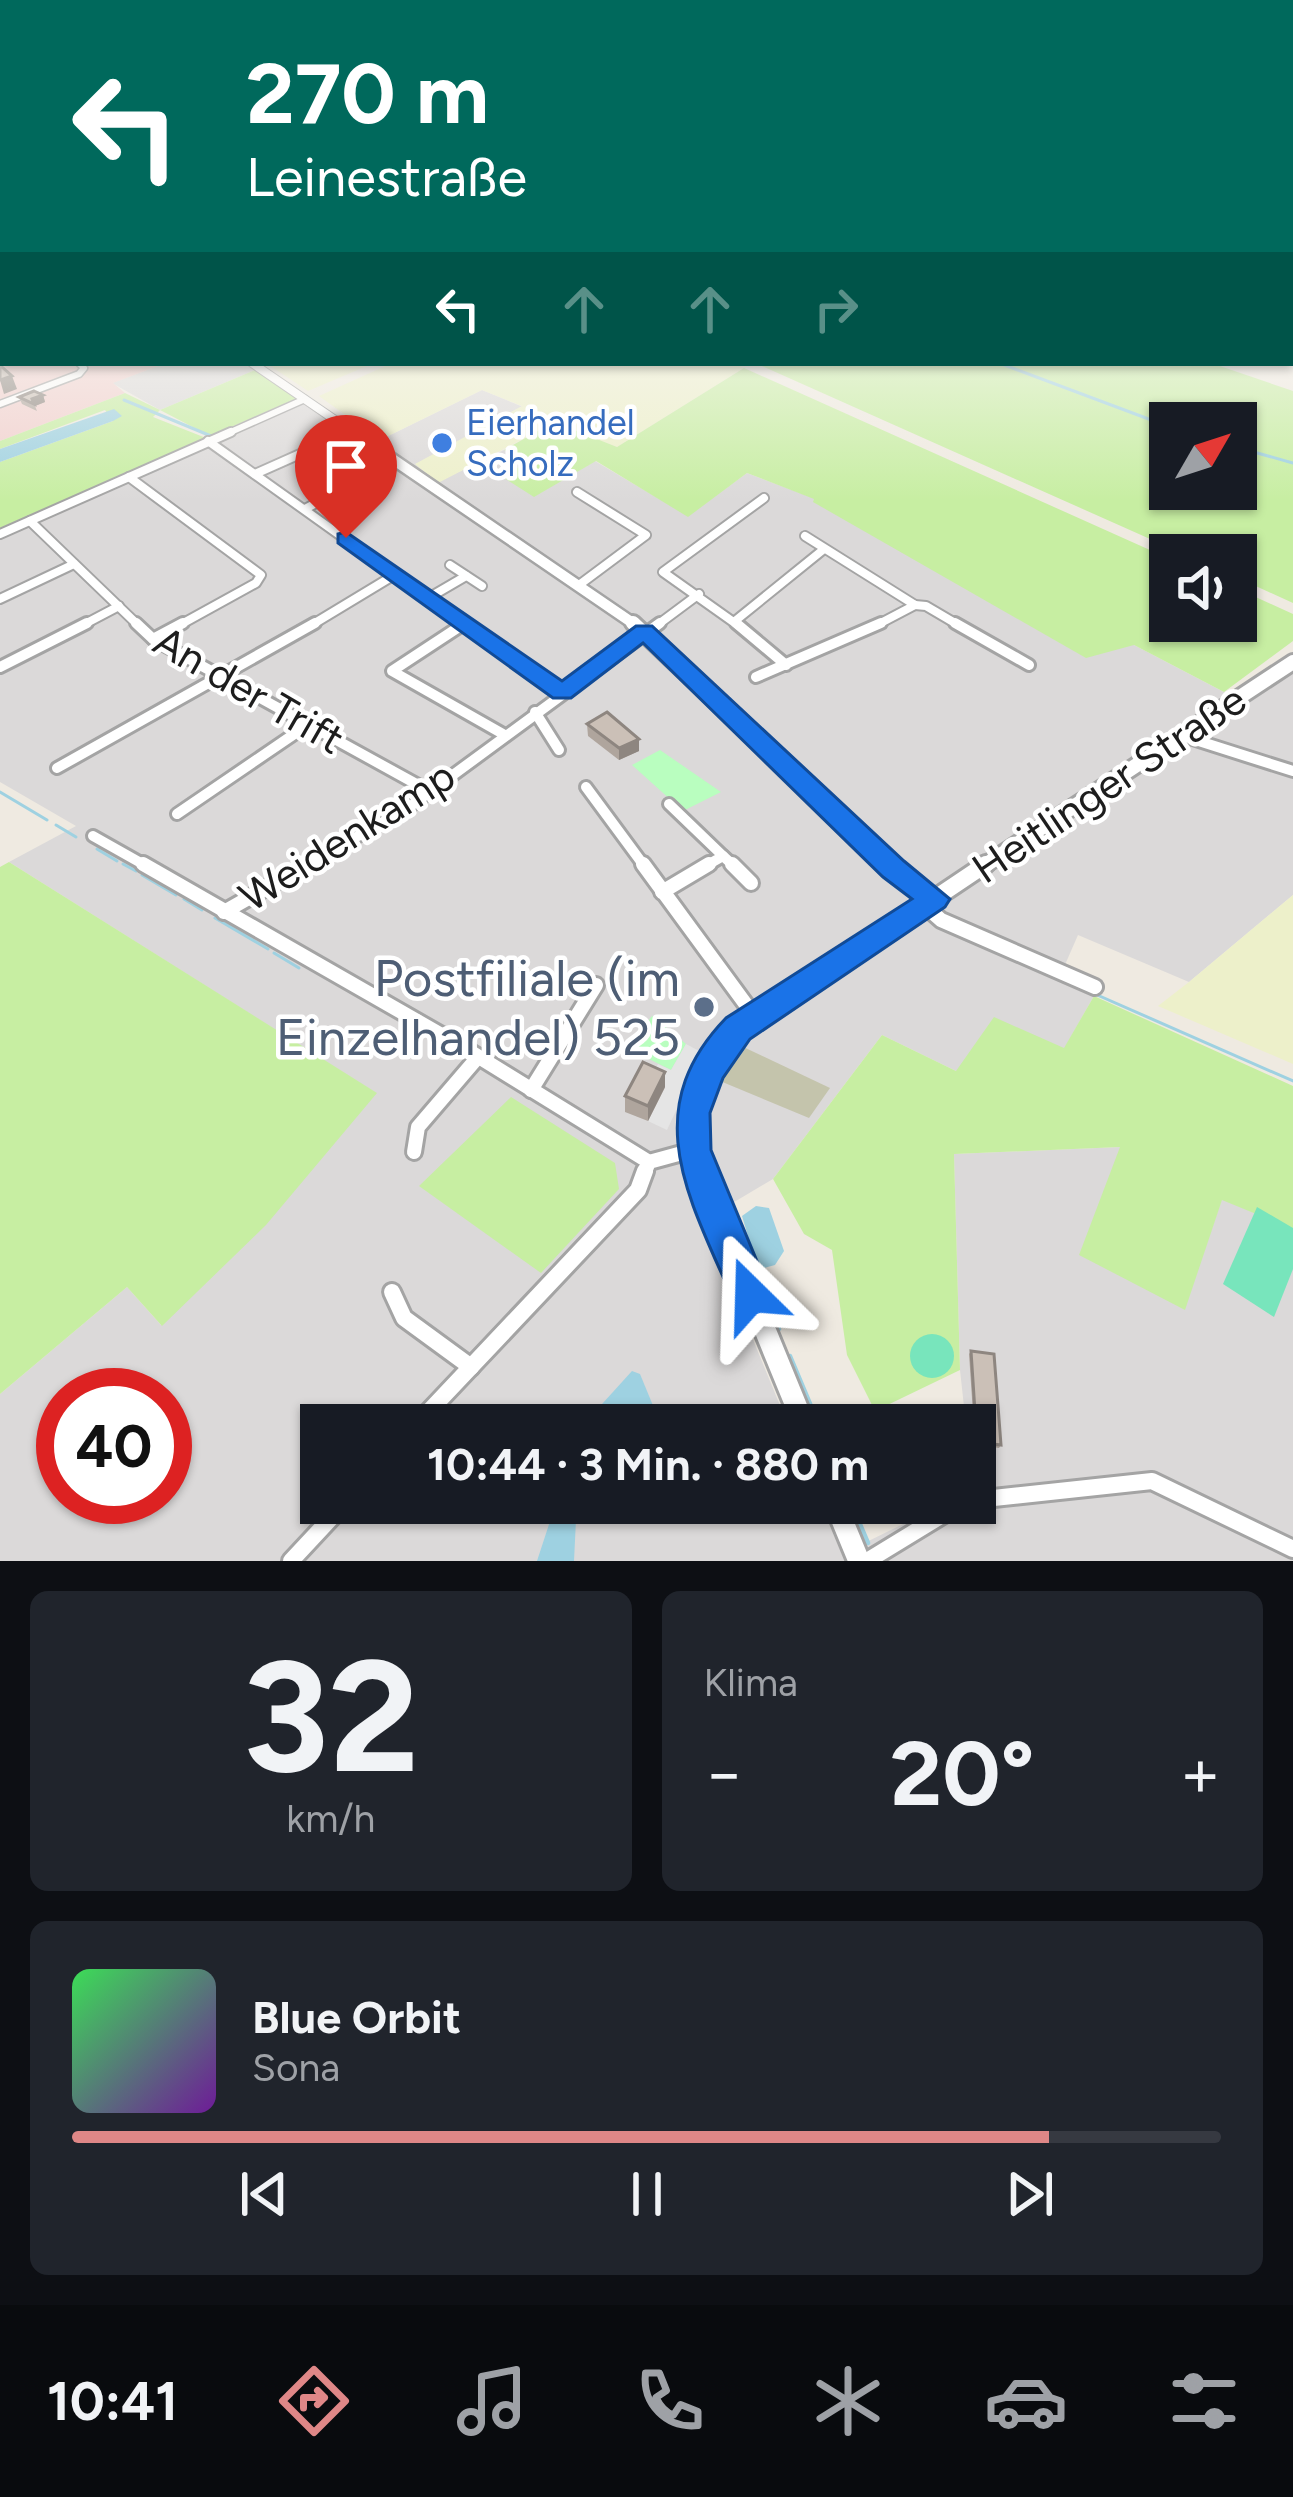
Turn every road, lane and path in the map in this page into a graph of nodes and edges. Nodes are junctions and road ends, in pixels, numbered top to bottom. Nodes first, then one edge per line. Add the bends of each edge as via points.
1 (82, 366) edge
2 (257, 366) edge
3 (304, 398) junction
4 (0, 404) edge
5 (208, 441) junction
6 (255, 474) junction
7 (129, 477) junction
8 (577, 492) dead end
9 (764, 498) dead end
10 (305, 508) junction
11 (30, 521) junction
12 (0, 534) edge
13 (805, 536) dead end
14 (824, 549) junction
15 (74, 564) junction
16 (450, 565) dead end
17 (396, 574) junction
18 (466, 576) junction
19 (579, 585) junction
20 (482, 586) dead end
21 (699, 594) junction
22 (430, 598) junction
23 (0, 599) edge
24 (915, 605) junction
25 (118, 606) junction
26 (735, 621) junction
27 (464, 622) junction
28 (644, 631) junction
29 (153, 639) junction
30 (1293, 662) edge
31 (1029, 664) dead end
32 (786, 665) junction
33 (0, 667) edge
34 (756, 677) dead end
35 (222, 679) junction
36 (562, 693) junction
37 (535, 712) junction
38 (307, 726) junction
39 (503, 734) junction
40 (1184, 736) junction
41 (560, 750) dead end
42 (57, 768) dead end
43 (1293, 771) edge
44 (586, 787) dead end
45 (429, 791) junction
46 (669, 804) dead end
47 (177, 814) dead end
48 (93, 836) dead end
49 (722, 856) junction
50 (752, 883) dead end
51 (662, 892) junction
52 (930, 902) junction
53 (224, 912) junction
54 (596, 985) dead end
55 (1096, 987) dead end
56 (755, 1017) junction
57 (478, 1057) junction
58 (531, 1090) junction
59 (693, 1150) junction
60 (414, 1152) dead end
61 (650, 1162) junction
62 (392, 1292) dead end
63 (471, 1366) junction
64 (436, 1404) edge
65 (796, 1404) edge
66 (996, 1499) edge
67 (325, 1524) edge
68 (845, 1524) edge
69 (926, 1524) edge
70 (1293, 1550) edge
71 (291, 1561) edge
72 (863, 1561) edge

1 - 4 street
2 - 3 street
3 - 5 street
3 - 19 street
5 - 6 street
5 - 7 street
6 - 10 street
6 - 10 street via 309,450 355,482
7 - 11 street
7 - 29 street via 261,575
8 - 19 street via 646,536
9 - 21 street via 663,572
10 - 17 street
11 - 12 street
11 - 15 street, An der Trift
13 - 14 street
14 - 24 street
14 - 26 street
15 - 23 street
15 - 25 street, An der Trift
16 - 18 street
17 - 22 street
17 - 35 street
18 - 20 street
18 - 22 street
19 - 28 street
21 - 26 street
21 - 28 street, Weidenkamp
22 - 27 street
24 - 31 street
24 - 32 street
25 - 29 street, An der Trift
25 - 33 street
26 - 32 street
27 - 36 street
27 - 39 street via 392,671
28 - 36 street, Weidenkamp
28 - 52 street
29 - 35 street, An der Trift
30 - 40 street, Heitlinger Straße
32 - 34 street
35 - 38 street, An der Trift
35 - 42 street
36 - 37 street, Weidenkamp
37 - 39 street, Weidenkamp
37 - 41 street
38 - 45 street, An der Trift
38 - 47 street
39 - 45 street, Weidenkamp
40 - 43 street
40 - 52 street, Heitlinger Straße
44 - 51 street
45 - 53 street, Weidenkamp
46 - 49 street
48 - 53 street
49 - 50 street
49 - 51 street
51 - 56 street
52 - 55 street via 941,920
52 - 56 street, Heitlinger Straße
53 - 57 street
54 - 58 street
56 - 59 street, Heitlinger Straße via 730,1036 706,1076 692,1113
57 - 58 street
57 - 60 street via 418,1127
58 - 61 street
59 - 61 street
59 - 65 street
61 - 63 street via 638,1190
62 - 63 street via 404,1318
63 - 64 street
66 - 70 street via 1152,1481
67 - 71 street
68 - 72 street
69 - 72 street

